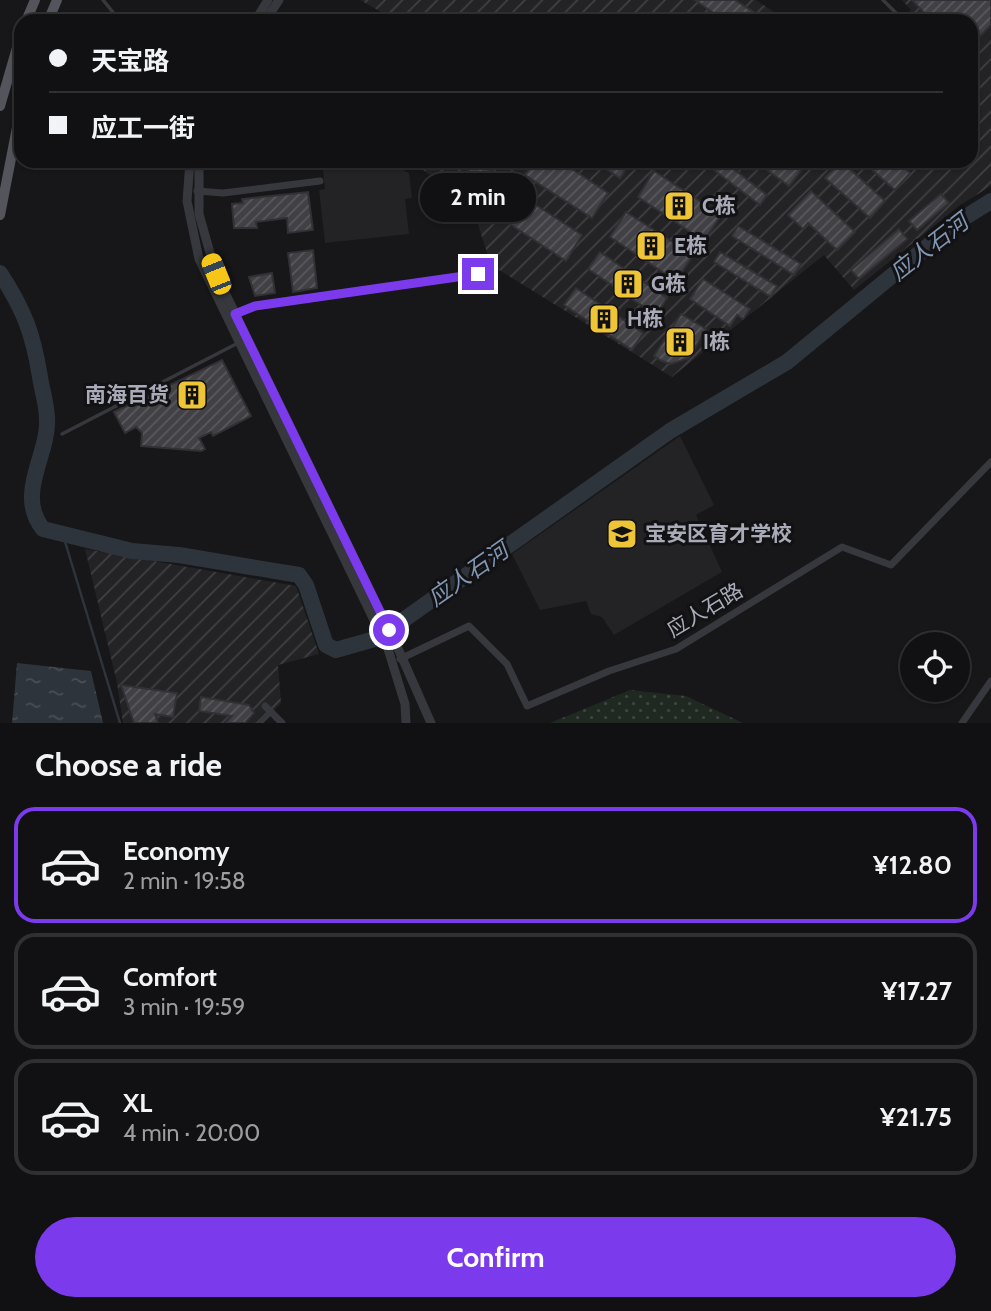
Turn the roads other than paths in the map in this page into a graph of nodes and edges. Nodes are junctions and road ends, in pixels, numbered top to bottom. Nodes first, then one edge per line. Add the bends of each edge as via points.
1 (103, 0) edge
2 (883, 0) edge
3 (114, 14) edge
4 (897, 14) edge
5 (14, 58) edge
6 (0, 106) edge
7 (14, 143) edge
8 (189, 168) edge
9 (199, 168) edge
10 (320, 181) dead end
11 (198, 191) junction
12 (0, 215) edge
13 (478, 274) dead end
14 (235, 314) junction
15 (238, 342) junction
16 (62, 434) dead end
17 (991, 462) edge
18 (379, 619) junction
19 (397, 660) junction
20 (991, 681) edge
21 (265, 706) dead end
22 (272, 712) junction
23 (261, 723) edge
24 (282, 723) edge
25 (406, 723) edge
26 (431, 723) edge
27 (962, 723) edge

1 - 3 lane
2 - 4 lane
5 - 6 main road
7 - 12 main road
8 - 15 street via 191,230 212,292
9 - 11 street
10 - 11 street
11 - 14 street via 202,236
13 - 14 street via 255,306
14 - 18 street
15 - 16 lane
15 - 18 street
17 - 19 street, 应人石路 via 891,565 842,547 676,649 527,706 507,664 468,626
18 - 19 street
19 - 25 street
19 - 26 street
20 - 27 street
21 - 22 street
22 - 23 lane
22 - 24 street

